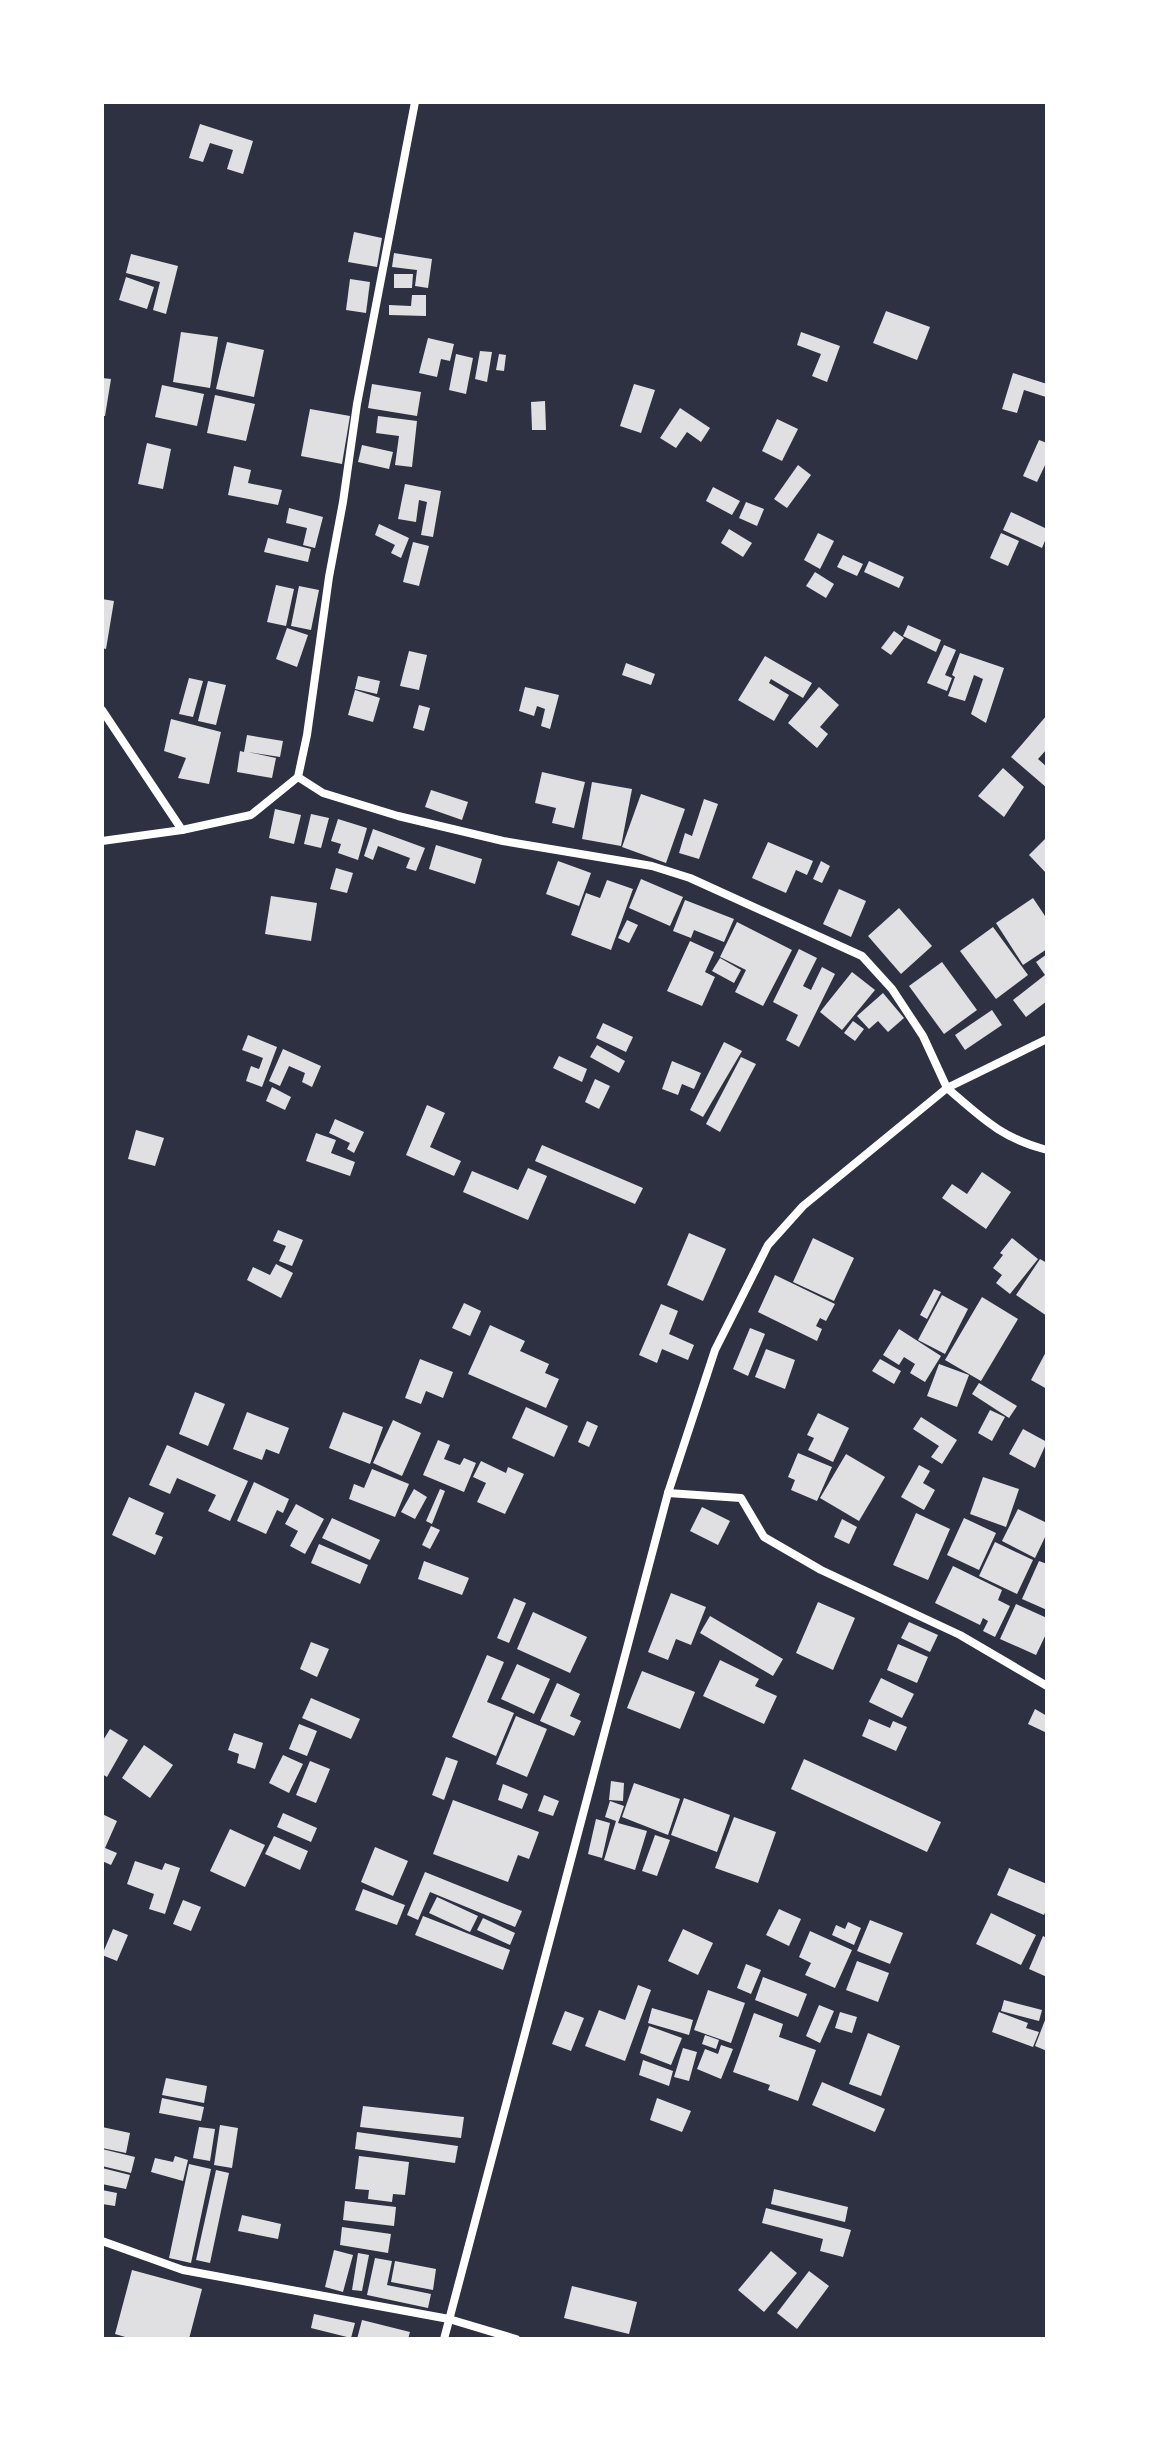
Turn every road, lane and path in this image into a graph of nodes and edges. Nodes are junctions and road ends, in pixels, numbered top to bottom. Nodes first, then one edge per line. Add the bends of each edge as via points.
1 (415, 102) edge
2 (102, 710) edge
3 (298, 777) junction
4 (182, 830) junction
5 (102, 841) edge
6 (1047, 1039) edge
7 (947, 1088) junction
8 (1047, 1150) edge
9 (668, 1493) junction
10 (1047, 1686) edge
11 (102, 2241) edge
12 (449, 2319) junction
13 (444, 2339) edge
14 (516, 2339) edge

1 - 3 street via 357,404
2 - 4 street
3 - 4 street via 251,815
3 - 7 street via 323,793 398,816 690,878 862,956 923,1036
4 - 5 street
6 - 7 street
7 - 8 street via 992,1127
7 - 9 street via 803,1206 768,1245 715,1350
9 - 10 street via 741,1498 764,1537 821,1570 960,1635
9 - 12 street
11 - 12 street via 183,2270
12 - 13 street
12 - 14 street

